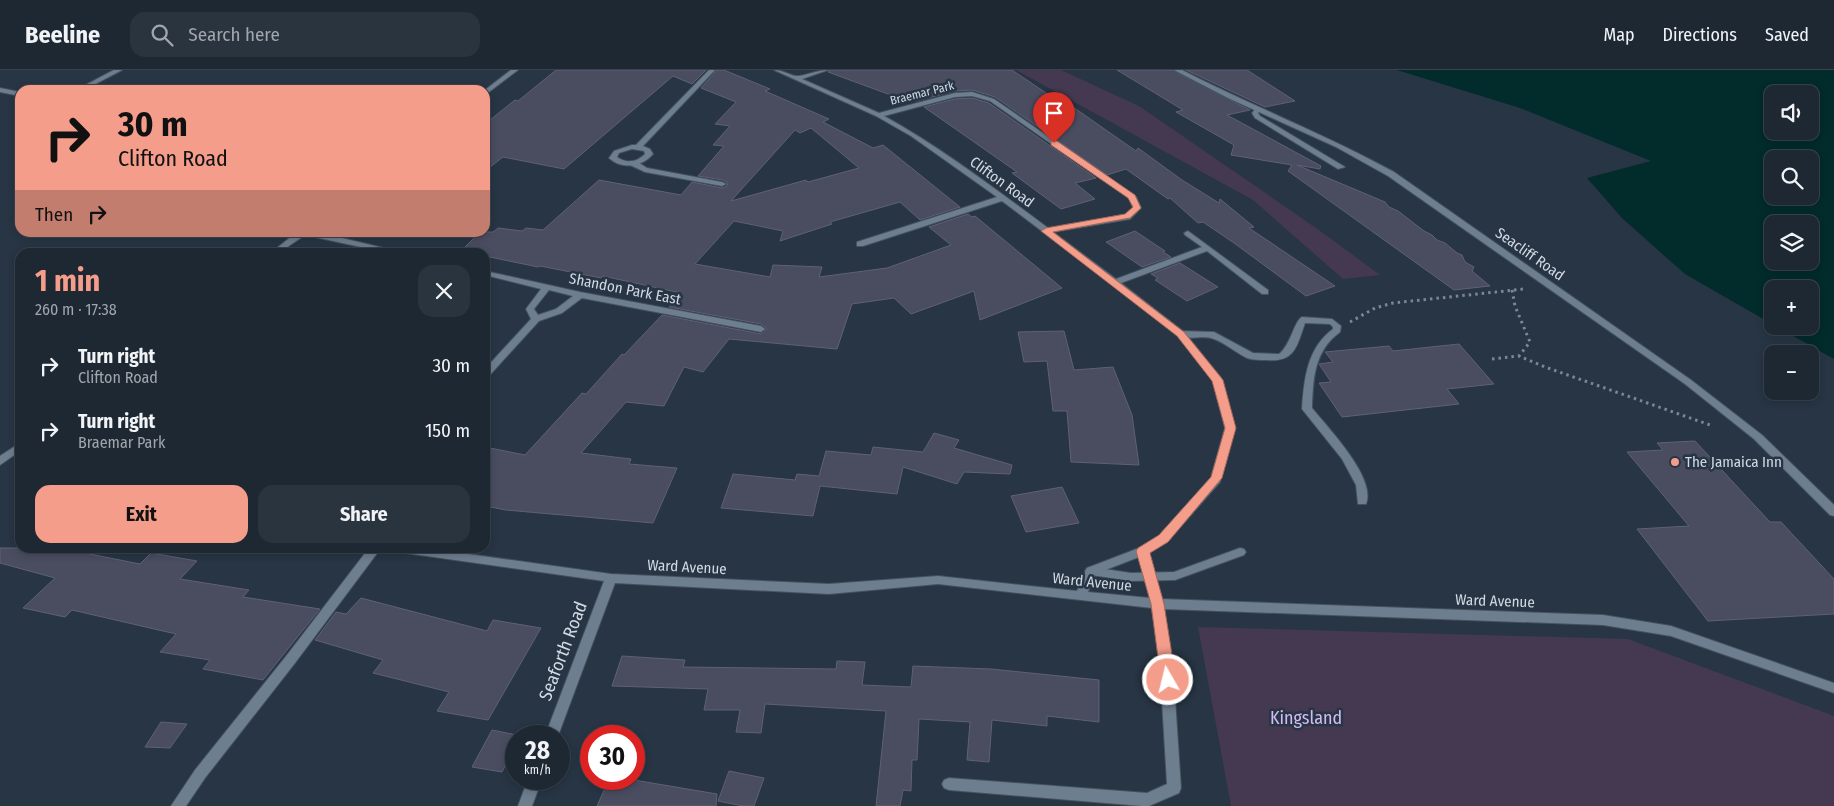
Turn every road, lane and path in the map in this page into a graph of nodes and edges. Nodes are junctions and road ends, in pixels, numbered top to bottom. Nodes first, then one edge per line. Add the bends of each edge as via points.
1 (118, 70) edge
2 (515, 70) edge
3 (712, 70) edge
4 (777, 70) edge
5 (825, 70) edge
6 (1177, 70) edge
7 (797, 78) junction
8 (89, 85) edge
9 (490, 89) edge
10 (0, 90) edge
11 (15, 93) edge
12 (1258, 109) junction
13 (878, 115) junction
14 (638, 147) junction
15 (632, 163) junction
16 (1341, 167) dead end
17 (722, 184) dead end
18 (1003, 198) junction
19 (1046, 231) junction
20 (1188, 233) dead end
21 (296, 237) edge
22 (325, 237) edge
23 (860, 244) dead end
24 (281, 248) edge
25 (374, 248) edge
26 (1208, 248) junction
27 (490, 274) edge
28 (1116, 282) junction
29 (1552, 286) junction
30 (547, 287) junction
31 (1512, 290) junction
32 (1265, 292) dead end
33 (580, 295) junction
34 (536, 319) junction
35 (761, 329) dead end
36 (1337, 330) junction
37 (1181, 334) junction
38 (1519, 356) junction
39 (1492, 359) dead end
40 (490, 370) edge
41 (1742, 424) junction
42 (0, 448) edge
43 (15, 450) edge
44 (15, 452) edge
45 (0, 461) edge
46 (1362, 501) dead end
47 (1834, 512) edge
48 (1143, 551) junction
49 (1240, 552) dead end
50 (371, 553) edge
51 (433, 553) edge
52 (1091, 570) junction
53 (1151, 577) junction
54 (610, 578) junction
55 (1081, 595) junction
56 (1158, 604) junction
57 (1834, 688) edge
58 (555, 725) edge
59 (949, 784) dead end
60 (531, 790) edge
61 (178, 806) edge
62 (525, 806) edge

1 - 8 street
2 - 9 street
3 - 14 street
4 - 7 street, Clifton Road
5 - 7 street
6 - 12 street, Seacliff Road
7 - 13 street, Clifton Road
10 - 11 street
12 - 16 street via 1257,117
12 - 29 street, Seacliff Road via 1355,152
13 - 18 street, Clifton Road via 914,135
13 - 19 street, Braemar Park via 955,95 972,94 992,100 1132,197 1137,208 1127,217
14 - 15 street via 647,149 649,154 645,159
14 - 15 street via 620,150 614,155 619,162
15 - 17 street via 645,170
18 - 19 street, Clifton Road
18 - 23 street
19 - 28 street, Clifton Road
20 - 26 street
21 - 24 street
22 - 25 street
26 - 28 street
26 - 32 street
27 - 30 street, Shandon Park East
28 - 37 street, Clifton Road
29 - 31 path
29 - 41 street, Seacliff Road
30 - 33 street, Shandon Park East
30 - 34 street via 530,309
31 - 36 path via 1393,303 1375,308
31 - 38 path via 1530,342
33 - 34 street via 559,311
33 - 35 street, Shandon Park East
34 - 40 street
36 - 37 street via 1332,322 1302,320 1287,352 1274,358 1251,356 1214,335
36 - 46 street via 1326,338 1314,357 1307,409 1346,457 1361,485
37 - 48 street, Clifton Road via 1218,380 1230,428 1216,478 1163,539
38 - 39 path
38 - 41 path via 1711,426
41 - 47 street, Seacliff Road
42 - 43 street
44 - 45 street
48 - 52 street, Clifton Road
48 - 53 street
49 - 53 street via 1175,576
50 - 61 street
51 - 54 street, Ward Avenue
52 - 53 street
52 - 55 street
53 - 56 street
54 - 55 street, Ward Avenue via 829,589 938,580
54 - 58 street, Seaforth Road
55 - 56 street, Ward Avenue
56 - 57 street, Ward Avenue via 1603,620 1671,630
56 - 59 street via 1168,680 1174,788 1148,800
60 - 62 street

